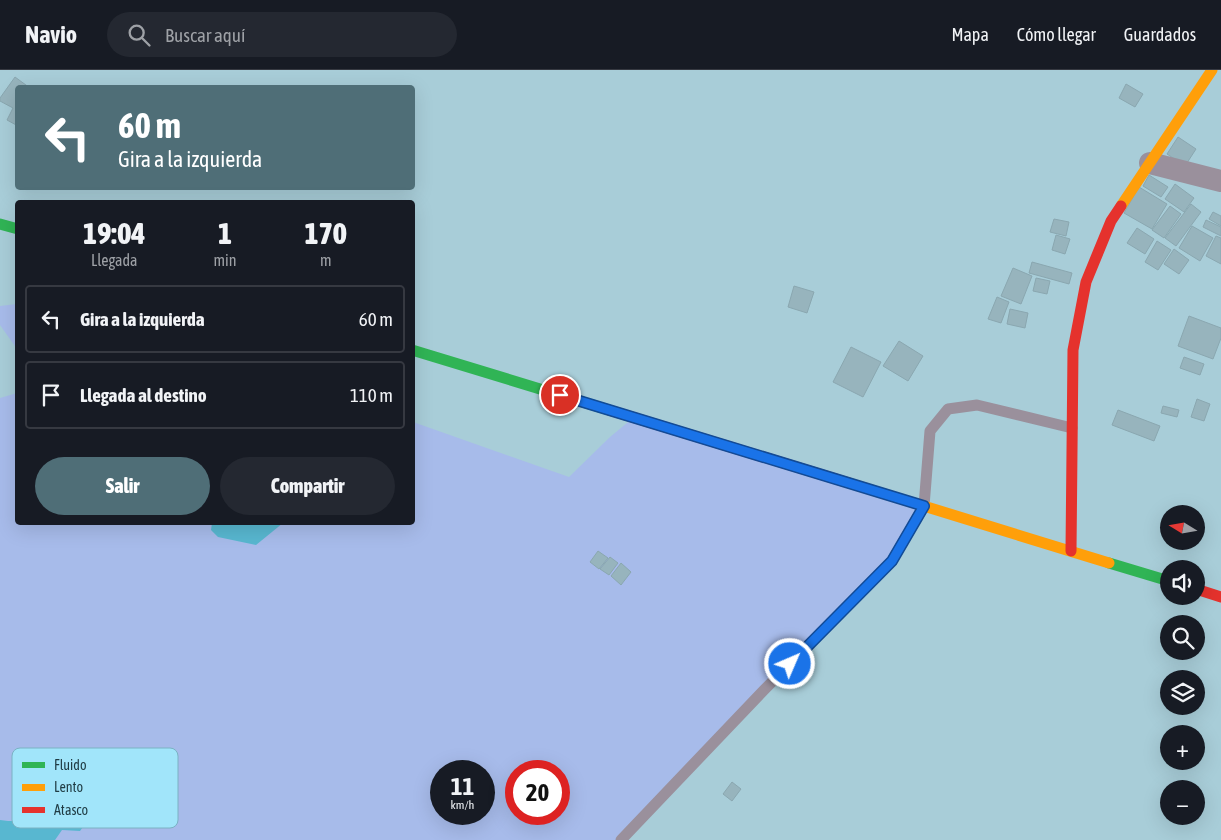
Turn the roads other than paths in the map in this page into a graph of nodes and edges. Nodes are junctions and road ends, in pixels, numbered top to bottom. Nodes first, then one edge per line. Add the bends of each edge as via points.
1 (1212, 70) edge
2 (1150, 163) junction
3 (1221, 181) edge
4 (0, 224) edge
5 (15, 228) edge
6 (415, 351) edge
7 (1072, 428) junction
8 (924, 506) junction
9 (1071, 551) junction
10 (1160, 578) edge
11 (1205, 592) edge
12 (1221, 597) edge
13 (621, 840) edge

1 - 2 main road
2 - 3 street
2 - 7 main road via 1111,221 1086,282 1073,350
4 - 5 main road
6 - 8 main road
7 - 8 lane via 977,405 948,409 930,431
7 - 9 main road
8 - 9 main road
8 - 13 lane via 892,561
9 - 10 main road
11 - 12 main road

